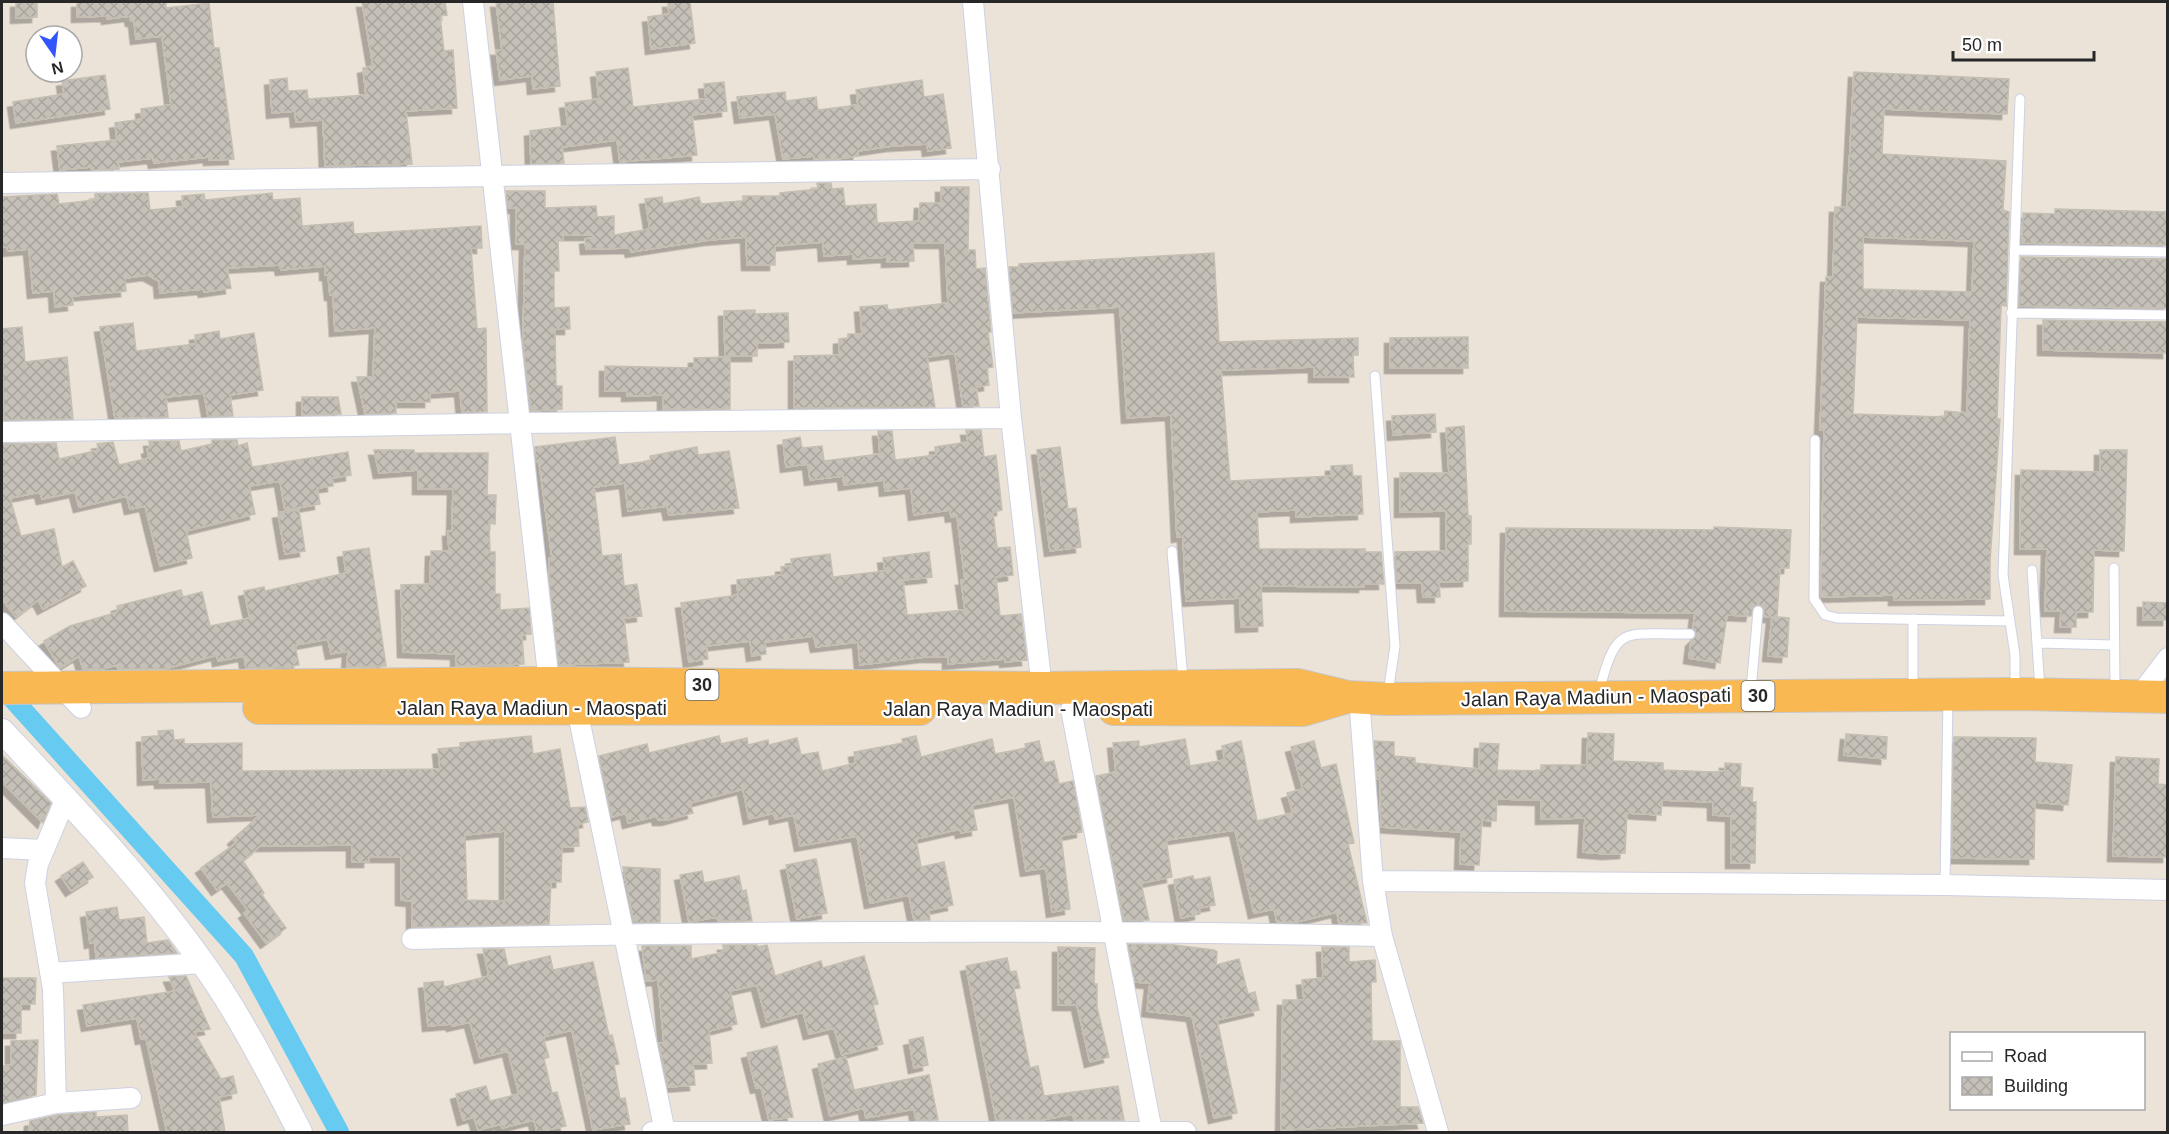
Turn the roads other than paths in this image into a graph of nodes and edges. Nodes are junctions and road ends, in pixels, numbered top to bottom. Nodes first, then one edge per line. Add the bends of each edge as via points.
1 (473, 2) edge
2 (973, 2) edge
3 (2020, 99) dead end
4 (990, 169) junction
5 (494, 177) junction
6 (2, 183) edge
7 (2014, 250) junction
8 (2168, 252) edge
9 (2012, 314) junction
10 (2168, 315) edge
11 (1375, 376) dead end
12 (1011, 418) junction
13 (522, 423) junction
14 (2, 432) edge
15 (1815, 440) dead end
16 (1172, 551) dead end
17 (2114, 567) dead end
18 (2032, 570) dead end
19 (1758, 611) dead end
20 (1913, 620) junction
21 (2009, 621) junction
22 (2, 624) edge
23 (1690, 634) dead end
24 (2038, 643) junction
25 (2114, 645) junction
26 (2168, 658) edge
27 (549, 683) junction
28 (1042, 688) junction
29 (1912, 694) junction
30 (1948, 694) junction
31 (2028, 694) junction
32 (1750, 696) junction
33 (2140, 696) edge
34 (732, 697) junction
35 (70, 698) junction
36 (1365, 698) junction
37 (1597, 698) junction
38 (1182, 699) junction
39 (4, 709) edge
40 (577, 709) junction
41 (1071, 709) junction
42 (66, 798) junction
43 (2, 848) edge
44 (44, 850) junction
45 (1372, 881) junction
46 (1945, 885) junction
47 (2168, 890) edge
48 (1111, 930) junction
49 (622, 934) junction
50 (1382, 936) junction
51 (412, 939) dead end
52 (203, 963) junction
53 (50, 973) junction
54 (131, 1098) dead end
55 (56, 1102) junction
56 (2, 1115) edge
57 (300, 1132) edge
58 (652, 1132) edge
59 (665, 1132) edge
60 (1152, 1132) edge
61 (1186, 1132) edge
62 (1438, 1132) edge

1 - 5 street
2 - 4 street
3 - 7 lane
4 - 5 street
4 - 12 street
5 - 6 street
5 - 13 street
7 - 8 lane
7 - 9 lane
9 - 10 lane
9 - 21 lane via 2003,575
11 - 36 lane via 1395,646
12 - 13 street
12 - 28 street
13 - 14 street
13 - 27 street
15 - 20 lane via 1814,599 1819,609 1837,618
16 - 38 lane via 1183,654
17 - 25 lane
18 - 24 lane
19 - 32 lane
20 - 21 lane
20 - 29 lane
21 - 31 lane via 2015,656
22 - 35 street
23 - 37 lane via 1638,634 1617,641 1609,654
24 - 25 lane
24 - 31 lane
25 - 33 lane
26 - 33 street
27 - 34 highway, Jalan Raya Madiun - Maospati / 30
27 - 35 highway, Jalan Raya Madiun - Maospati / 30
28 - 34 highway, Jalan Raya Madiun - Maospati / 30
28 - 38 highway, Jalan Raya Madiun - Maospati / 30
29 - 30 highway, Jalan Raya Madiun - Maospati / 30
29 - 32 highway, Jalan Raya Madiun - Maospati / 30
30 - 31 highway, Jalan Raya Madiun - Maospati / 30
30 - 46 lane
31 - 33 highway, Jalan Raya Madiun - Maospati / 30
32 - 37 highway, Jalan Raya Madiun - Maospati / 30
34 - 40 highway, Jalan Raya Madiun - Maospati / 30
34 - 41 highway, Jalan Raya Madiun - Maospati / 30
35 - 39 highway, Jalan Raya Madiun - Maospati / 30
35 - 40 highway, Jalan Raya Madiun - Maospati / 30
36 - 37 highway, Jalan Raya Madiun - Maospati / 30
36 - 38 highway, Jalan Raya Madiun - Maospati / 30 via 1298,686
36 - 45 street
38 - 41 highway, Jalan Raya Madiun - Maospati / 30
39 - 42 street
40 - 49 street
41 - 48 street
42 - 44 street
42 - 52 street via 143,885
43 - 44 street
44 - 53 street via 35,883
45 - 46 street
45 - 50 street
46 - 47 street
48 - 49 street
48 - 50 street
48 - 60 street
49 - 51 street
49 - 59 street
50 - 62 street
52 - 53 street
52 - 57 street
53 - 55 street
54 - 55 street
55 - 56 street
58 - 59 street
59 - 60 street
60 - 61 street

